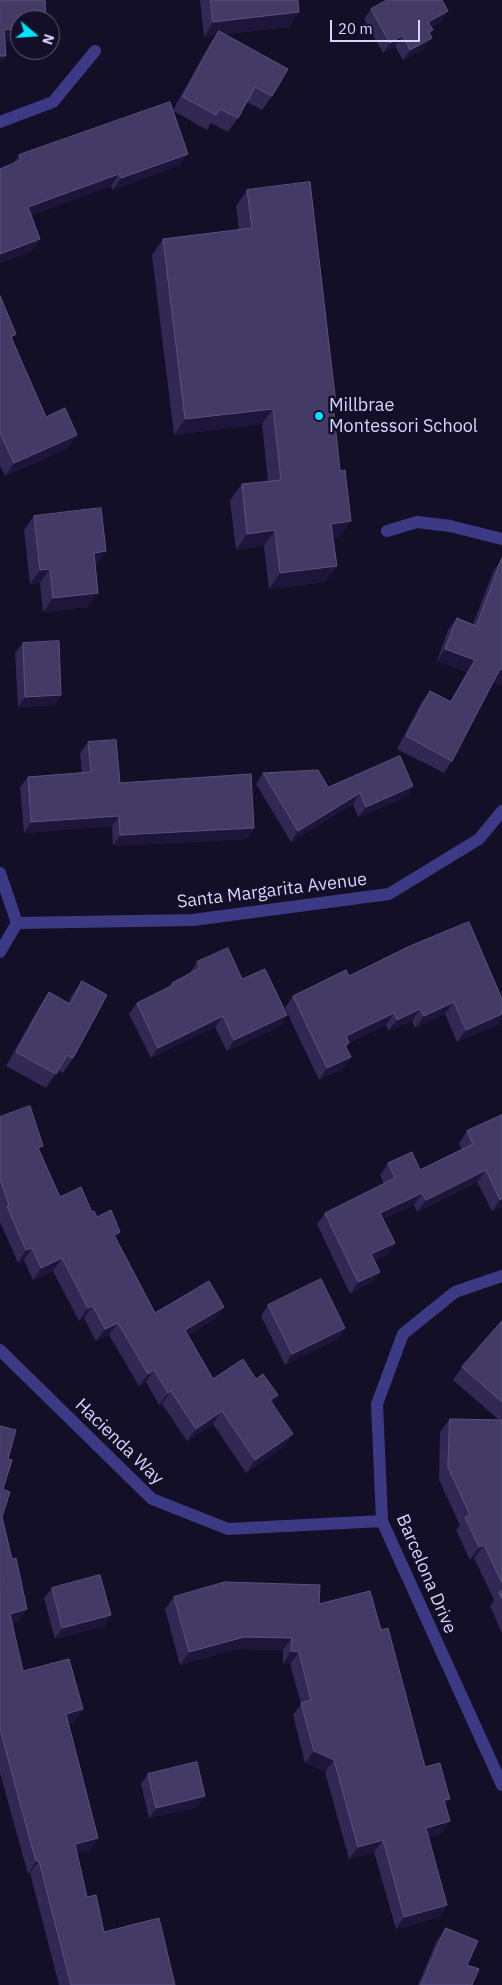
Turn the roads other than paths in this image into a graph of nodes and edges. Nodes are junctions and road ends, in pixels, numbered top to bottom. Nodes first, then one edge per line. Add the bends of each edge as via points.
1 (95, 51) dead end
2 (0, 122) edge
3 (387, 531) dead end
4 (502, 539) edge
5 (502, 811) edge
6 (0, 874) edge
7 (18, 923) junction
8 (0, 952) edge
9 (502, 1276) edge
10 (0, 1350) edge
11 (382, 1521) junction
12 (502, 1785) edge

1 - 2 street via 53,102
3 - 4 street via 418,522
5 - 7 street, Santa Margarita Avenue via 479,838 389,894 193,920
6 - 7 street
7 - 8 street
9 - 11 street, Barcelona Drive via 455,1292 403,1334 377,1404
10 - 11 street, Hacienda Way via 152,1499 228,1529
11 - 12 street, Barcelona Drive

